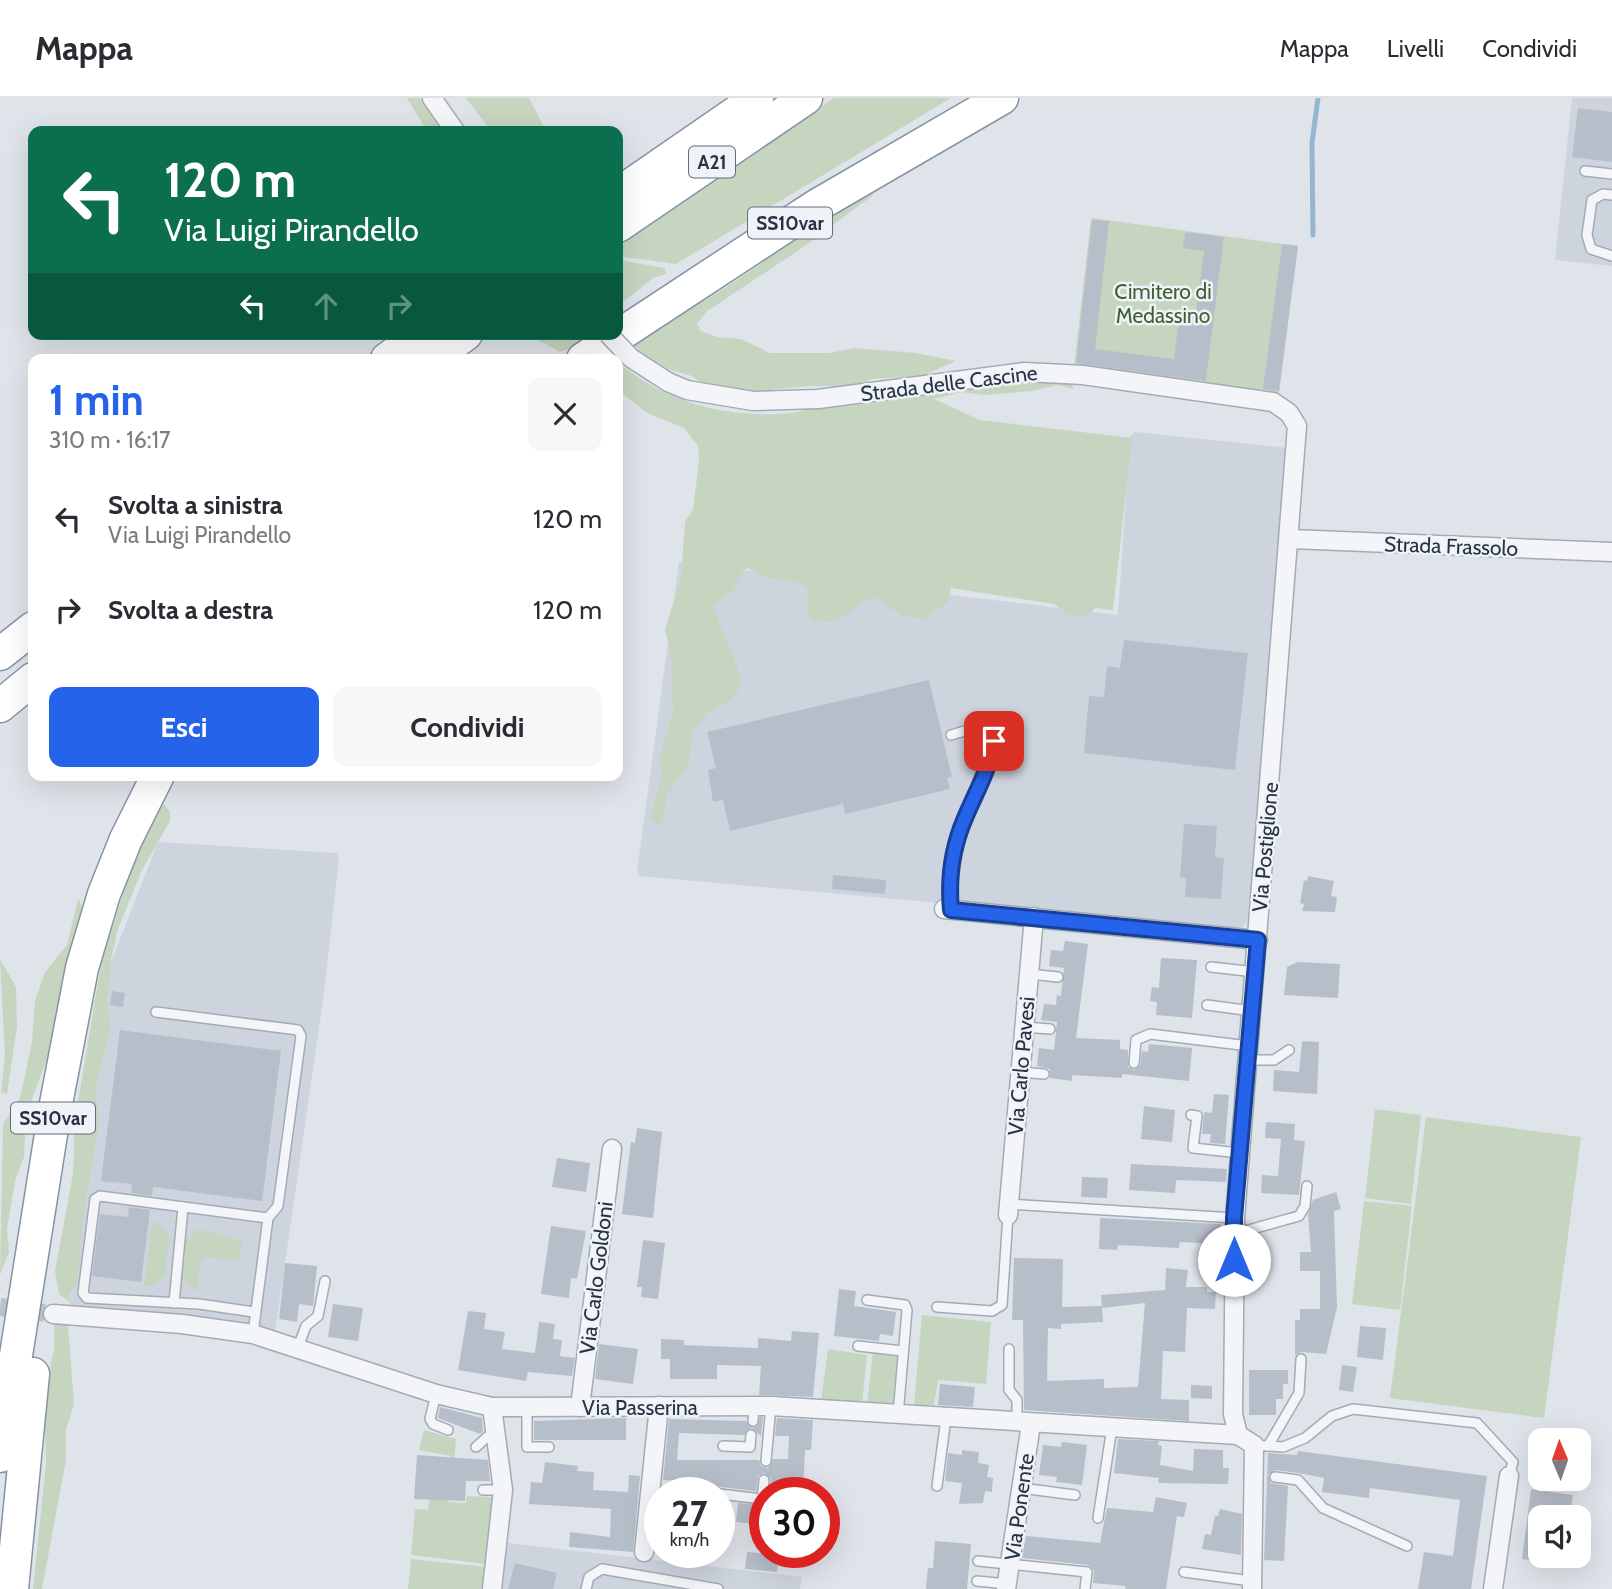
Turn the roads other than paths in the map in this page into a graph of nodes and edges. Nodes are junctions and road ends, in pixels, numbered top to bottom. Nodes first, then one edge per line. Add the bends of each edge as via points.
1 (432, 98) edge
2 (757, 98) edge
3 (806, 98) edge
4 (1002, 98) edge
5 (452, 126) edge
6 (1585, 171) dead end
7 (1612, 174) edge
8 (623, 191) edge
9 (1612, 195) edge
10 (623, 223) edge
11 (1612, 256) edge
12 (623, 333) edge
13 (413, 340) edge
14 (458, 340) edge
15 (612, 340) edge
16 (614, 340) edge
17 (394, 354) edge
18 (439, 354) edge
19 (591, 354) edge
20 (1297, 426) joint
21 (1290, 539) junction
22 (1612, 552) edge
23 (28, 632) edge
24 (0, 654) edge
25 (28, 667) edge
26 (28, 683) edge
27 (0, 690) edge
28 (0, 706) edge
29 (951, 735) dead end
30 (155, 781) edge
31 (948, 909) joint
32 (1034, 917) junction
33 (1258, 940) junction
34 (1211, 967) dead end
35 (1255, 972) junction
36 (1028, 974) junction
37 (1058, 977) dead end
38 (1207, 1005) dead end
39 (1252, 1011) junction
40 (156, 1012) dead end
41 (1024, 1027) junction
42 (1050, 1029) dead end
43 (1289, 1050) dead end
44 (1249, 1053) junction
45 (1134, 1063) dead end
46 (1020, 1072) junction
47 (1044, 1074) dead end
48 (1191, 1115) dead end
49 (612, 1149) dead end
50 (1240, 1153) junction
51 (1307, 1186) dead end
52 (183, 1207) junction
53 (1008, 1210) junction
54 (268, 1219) junction
55 (1234, 1226) junction
56 (29, 1273) junction
57 (325, 1281) dead end
58 (867, 1300) dead end
59 (174, 1303) junction
60 (937, 1307) dead end
61 (254, 1312) junction
62 (53, 1314) tunnel mouth
63 (0, 1328) edge
64 (253, 1334) junction
65 (858, 1346) dead end
66 (298, 1347) junction
67 (1009, 1349) dead end
68 (903, 1351) junction
69 (1301, 1359) dead end
70 (436, 1394) junction
71 (659, 1406) junction
72 (492, 1407) junction
73 (580, 1407) junction
74 (527, 1408) junction
75 (759, 1411) junction
76 (898, 1415) junction
77 (946, 1418) junction
78 (1024, 1424) junction
79 (1112, 1429) junction
80 (448, 1430) dead end
81 (495, 1430) junction
82 (751, 1435) dead end
83 (1238, 1435) junction
84 (1261, 1445) junction
85 (723, 1446) dead end
86 (476, 1447) dead end
87 (549, 1447) dead end
88 (0, 1456) edge
89 (766, 1461) dead end
90 (1265, 1476) junction
91 (1509, 1476) joint
92 (652, 1477) edge
93 (937, 1486) dead end
94 (1021, 1488) junction
95 (483, 1490) dead end
96 (503, 1490) junction
97 (1075, 1495) dead end
98 (1098, 1518) dead end
99 (1407, 1546) dead end
100 (978, 1561) dead end
101 (1010, 1564) junction
102 (1184, 1572) dead end
103 (977, 1581) dead end
104 (1251, 1585) edge
105 (1007, 1586) edge
106 (12, 1589) edge
107 (492, 1589) edge
108 (586, 1589) edge
109 (718, 1589) edge
110 (1085, 1589) edge
111 (1493, 1589) edge

1 - 5 street
2 - 8 highway, A21
3 - 10 highway, A21
4 - 12 highway, SS10var via 816,206
6 - 7 lane
9 - 11 lane via 1592,200 1587,235 1591,249
13 - 17 highway
14 - 18 highway
15 - 19 highway, SS10var
16 - 20 street, Strada delle Cascine, bridge via 631,358 668,382 732,400 818,399 983,375 1050,372 1273,402 1289,412
20 - 21 street, Via Postiglione
21 - 22 street, Strada Frassolo
21 - 33 street, Via Postiglione
23 - 24 highway
25 - 27 highway
26 - 28 highway
29 - 31 lane via 975,728 988,730 994,741 991,760 951,860
30 - 56 highway, SS10var via 108,883 82,968
31 - 32 street
32 - 33 street
32 - 36 street, Via Carlo Pavesi
33 - 35 street, Via Postiglione
34 - 35 lane
35 - 39 street, Via Postiglione
36 - 37 lane
36 - 41 street, Via Carlo Pavesi
38 - 39 lane
39 - 44 street, Via Postiglione
40 - 54 lane via 298,1030 301,1036 278,1206
41 - 42 lane
41 - 46 street, Via Carlo Pavesi
43 - 44 lane via 1274,1060
44 - 45 lane via 1150,1034 1136,1040
44 - 50 street, Via Postiglione
46 - 47 lane
46 - 53 street, Via Carlo Pavesi
48 - 50 lane via 1197,1116 1193,1148
49 - 73 street, Via Carlo Goldoni
50 - 55 street, Via Postiglione
51 - 55 lane via 1299,1216
52 - 54 lane
52 - 59 lane
52 - 59 lane via 95,1199 83,1293 87,1298
53 - 55 lane
53 - 60 lane via 1002,1305 992,1311
54 - 61 lane
55 - 83 street, Via Postiglione via 1233,1414
56 - 63 highway via 11,1292
56 - 88 highway, SS10var
56 - 106 highway via 41,1290
57 - 66 lane via 318,1316 306,1326
58 - 68 lane via 905,1305
59 - 61 lane
61 - 64 lane
62 - 64 street, Via Passerina
64 - 66 street, Via Passerina
65 - 68 lane
66 - 70 street, Via Passerina
67 - 78 lane via 1009,1390
68 - 76 lane
69 - 84 lane via 1299,1393
70 - 72 street, Via Passerina
70 - 80 lane via 430,1419
71 - 73 street, Via Passerina
71 - 75 street, Via Passerina
71 - 92 street
72 - 74 street, Via Passerina
72 - 81 street
73 - 74 street, Via Passerina
74 - 87 lane via 527,1447
75 - 76 street, Via Passerina
75 - 89 lane
76 - 77 street, Via Passerina
77 - 78 street, Via Passerina
77 - 93 lane
78 - 79 street, Via Passerina
78 - 94 street, Via Ponente
79 - 83 street, Via Passerina
79 - 98 lane
81 - 86 lane
81 - 96 street
82 - 85 lane via 750,1447
83 - 84 street
84 - 90 street
84 - 91 lane via 1283,1447 1304,1438 1332,1416 1353,1409 1477,1423 1513,1462
90 - 99 lane via 1298,1480 1323,1508
90 - 104 street
91 - 111 street
94 - 97 lane
94 - 101 street, Via Ponente
95 - 96 lane
96 - 107 street
100 - 101 lane
101 - 105 street, Via Ponente
101 - 110 lane via 1087,1572
102 - 104 lane
103 - 105 lane
108 - 109 lane via 589,1577 602,1569

